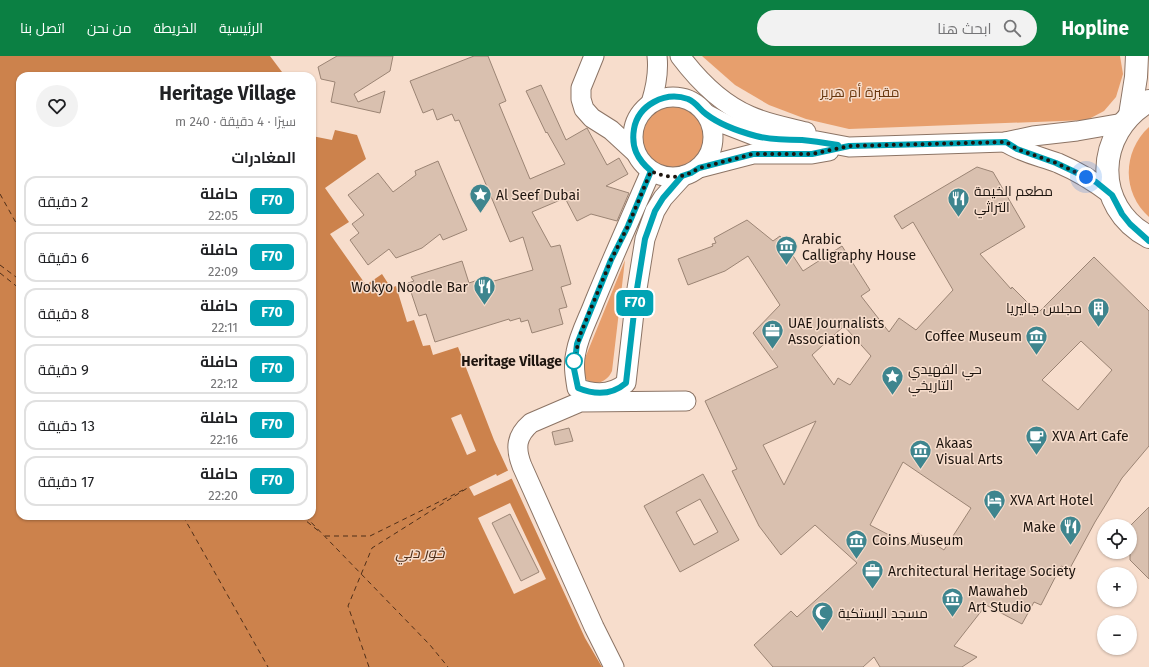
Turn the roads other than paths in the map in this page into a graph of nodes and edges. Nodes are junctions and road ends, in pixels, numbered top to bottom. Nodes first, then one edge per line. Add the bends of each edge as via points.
1 (594, 56) edge
2 (657, 56) edge
3 (675, 56) edge
4 (680, 56) edge
5 (1137, 56) edge
6 (689, 100) junction
7 (1149, 101) edge
8 (646, 107) junction
9 (706, 114) junction
10 (1126, 119) junction
11 (602, 123) junction
12 (1006, 142) junction
13 (849, 146) junction
14 (636, 153) junction
15 (651, 171) junction
16 (691, 172) junction
17 (1112, 195) junction
18 (1146, 237) edge
19 (686, 401) dead end
20 (614, 667) edge

1 - 11 street via 581,88 581,99 588,114
2 - 8 street via 657,80
3 - 6 street
4 - 13 street via 709,88 728,104 749,116
5 - 10 main road via 1136,77
6 - 8 street via 671,96
6 - 9 street
7 - 10 main road
8 - 11 street via 618,123
8 - 14 street via 635,123 633,144
9 - 13 street via 758,137
9 - 16 street via 713,134 712,145 709,155
10 - 12 street via 1077,131
10 - 17 main road via 1115,136 1107,165
11 - 14 street
12 - 13 street
12 - 17 street via 1017,149 1077,172 1096,182
13 - 16 street via 812,154 753,154
14 - 15 street
15 - 16 street via 661,176 672,177
15 - 16 street via 577,344 575,376 578,388 585,391 611,392 620,389 626,383 645,239 655,211 663,198
17 - 18 main road via 1130,224
19 - 20 street via 580,402 531,423 525,428 517,446 520,461

